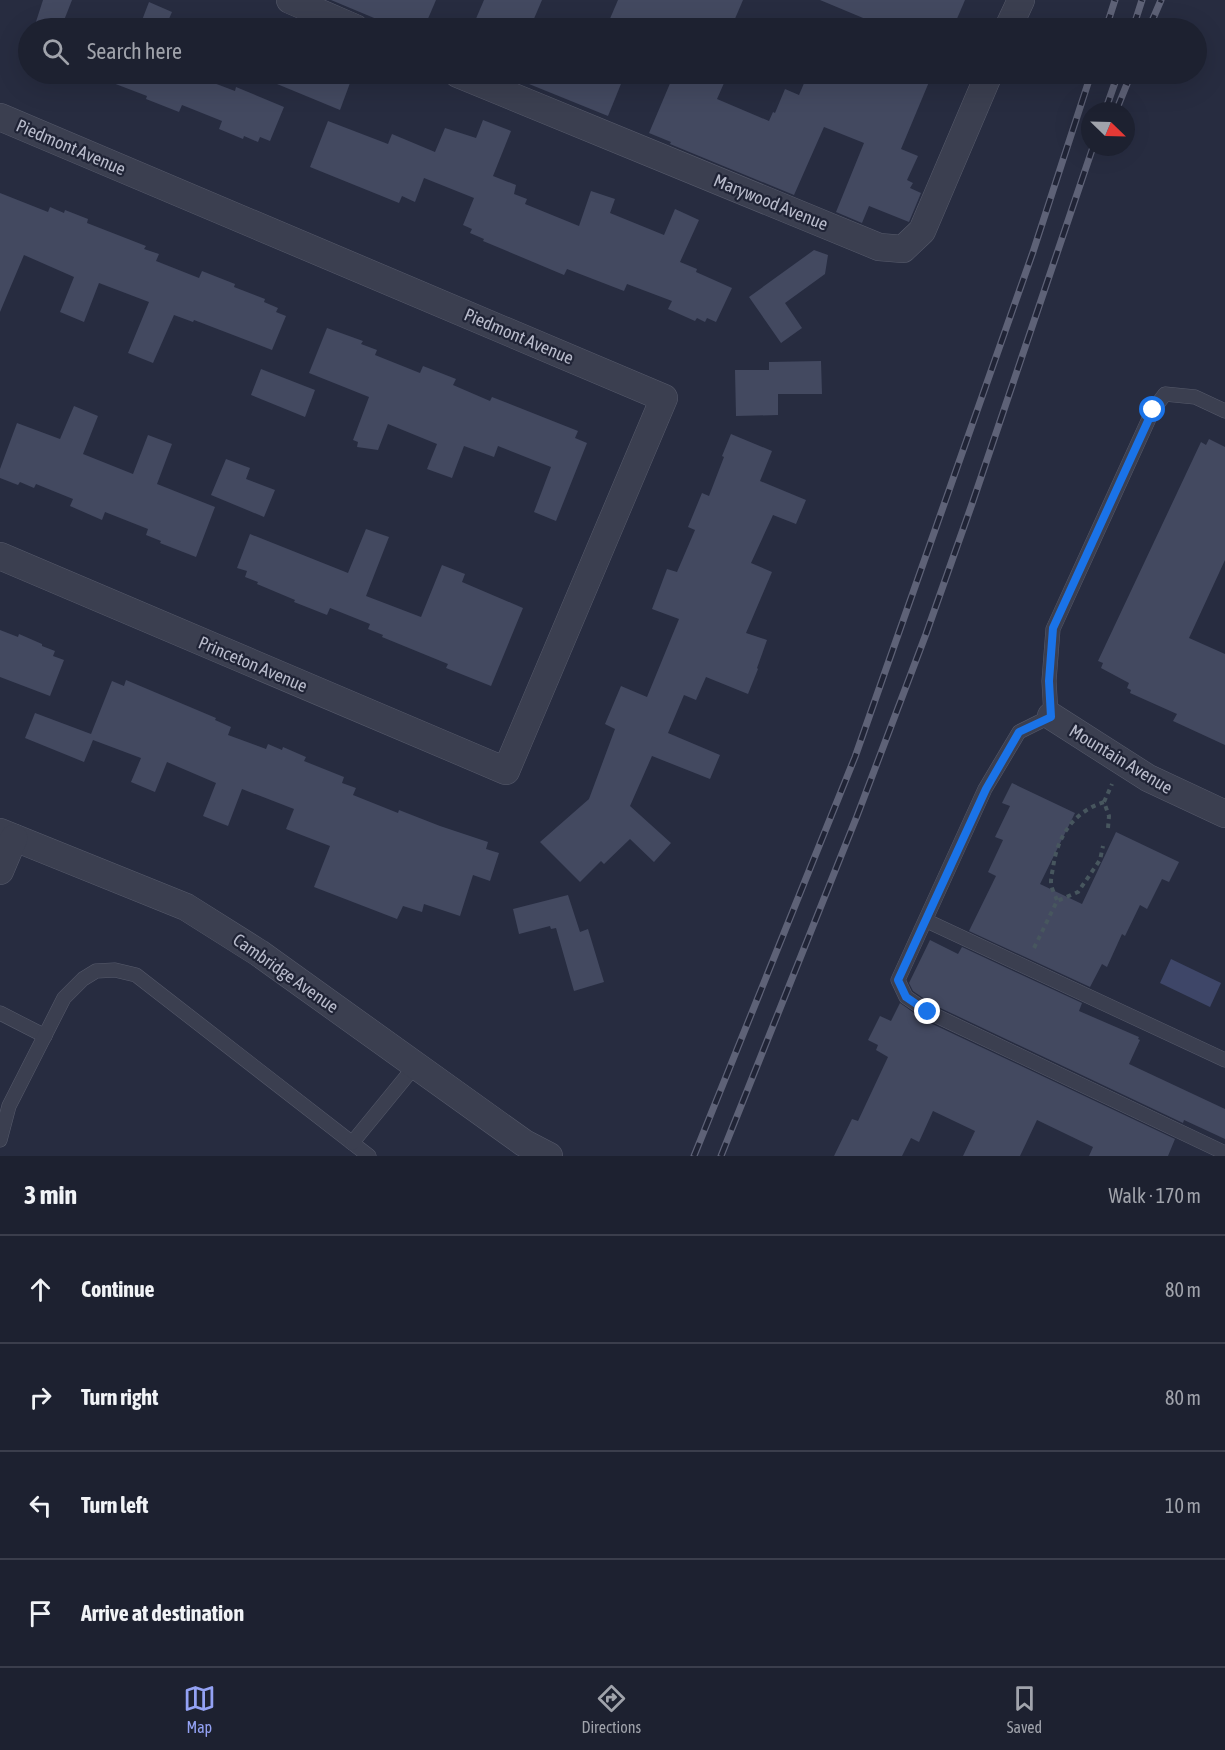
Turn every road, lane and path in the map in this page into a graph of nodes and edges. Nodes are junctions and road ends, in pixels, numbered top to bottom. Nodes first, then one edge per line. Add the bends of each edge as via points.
1 (290, 0) edge
2 (1021, 0) edge
3 (332, 18) edge
4 (1013, 18) edge
5 (482, 84) edge
6 (985, 84) edge
7 (0, 117) edge
8 (1225, 411) edge
9 (0, 556) edge
10 (1051, 717) junction
11 (506, 771) joint
12 (1112, 784) dead end
13 (1104, 802) junction
14 (1225, 814) edge
15 (1108, 828) dead end
16 (7, 835) edge
17 (1103, 846) dead end
18 (0, 871) edge
19 (1057, 901) junction
20 (927, 921) junction
21 (1025, 966) junction
22 (0, 1013) edge
23 (45, 1036) junction
24 (1225, 1060) edge
25 (415, 1066) junction
26 (0, 1140) edge
27 (352, 1143) junction
28 (1225, 1153) edge
29 (369, 1156) edge
30 (549, 1156) edge

1 - 3 street
2 - 4 street
5 - 6 street, Marywood Avenue via 879,247 903,249 922,231
7 - 11 street, Piedmont Avenue via 664,398
8 - 10 lane via 1195,397 1165,394 1153,410 1053,628
9 - 11 street, Princeton Avenue
10 - 14 street, Mountain Avenue via 1148,778
10 - 20 lane via 1019,732 986,789
12 - 13 path
13 - 15 path
13 - 19 path via 1079,815 1059,844 1051,883
16 - 18 street
16 - 25 street, Cambridge Avenue via 186,907 260,953
17 - 19 path via 1100,860 1078,892
19 - 21 path
20 - 21 lane
20 - 28 lane via 898,980 906,997 928,1012
21 - 24 lane
22 - 23 lane
23 - 26 lane via 9,1106
23 - 27 lane via 64,998 96,971 136,975
25 - 27 lane
25 - 30 street, Cambridge Avenue via 524,1143
27 - 29 lane

